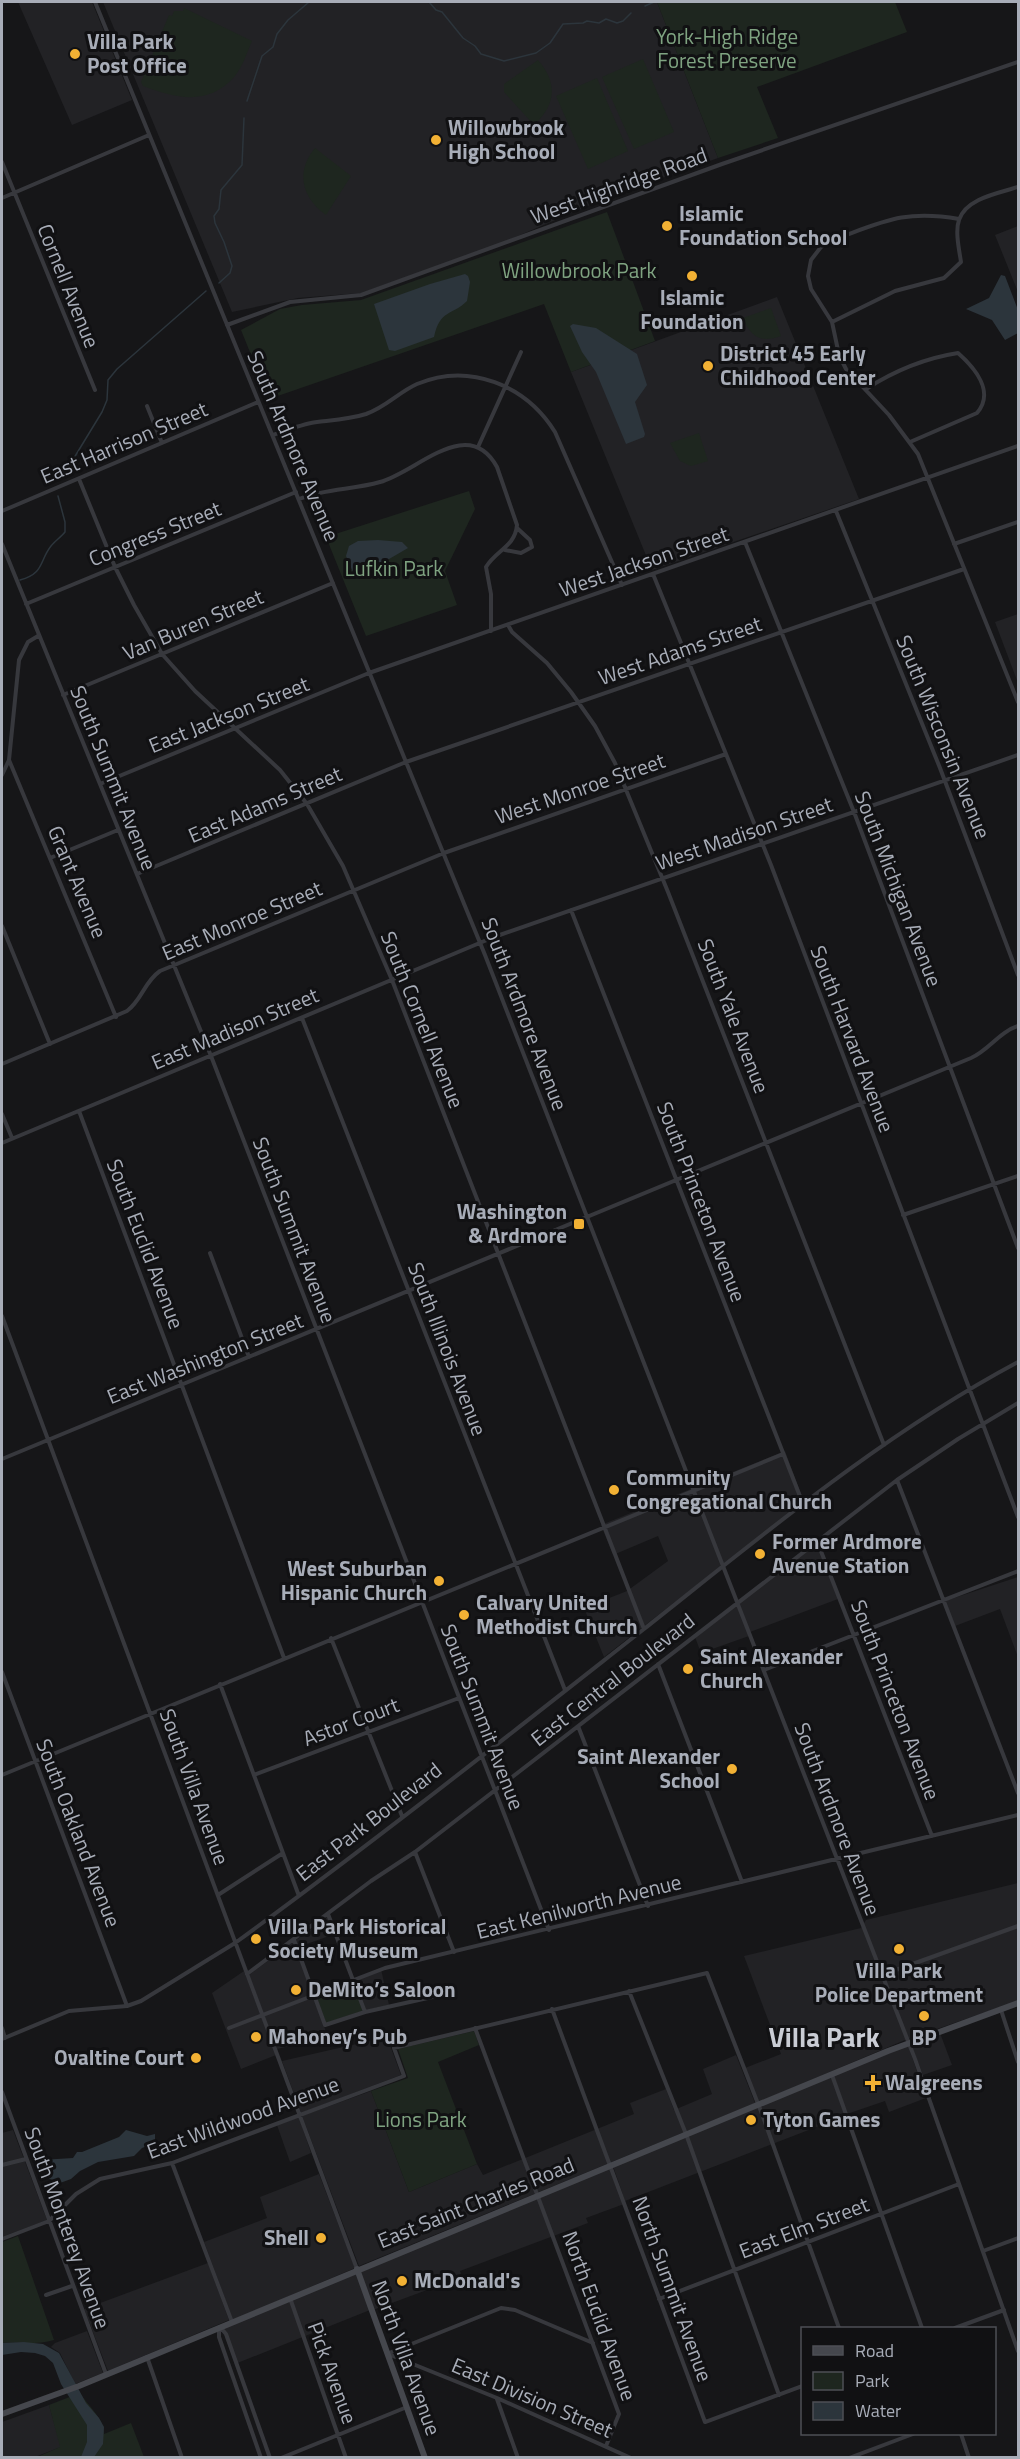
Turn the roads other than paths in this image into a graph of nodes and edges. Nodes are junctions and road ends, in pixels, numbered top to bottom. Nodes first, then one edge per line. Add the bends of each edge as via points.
1 (95, 2) edge
2 (1018, 62) edge
3 (149, 135) junction
4 (2, 162) edge
5 (1018, 187) edge
6 (14, 193) junction
7 (2, 198) edge
8 (959, 219) junction
9 (832, 322) junction
10 (227, 325) junction
11 (521, 352) dead end
12 (506, 385) junction
13 (866, 389) junction
14 (95, 390) dead end
15 (258, 402) junction
16 (147, 406) dead end
17 (273, 435) junction
18 (910, 442) junction
19 (162, 443) junction
20 (1018, 446) edge
21 (478, 447) junction
22 (79, 478) junction
23 (928, 479) junction
24 (296, 492) junction
25 (299, 499) junction
26 (2, 511) edge
27 (836, 511) junction
28 (1018, 522) edge
29 (517, 528) junction
30 (745, 542) junction
31 (2, 544) edge
32 (954, 544) junction
33 (504, 550) junction
34 (115, 567) junction
35 (964, 569) junction
36 (653, 574) junction
37 (333, 583) junction
38 (622, 585) junction
39 (872, 601) junction
40 (26, 604) junction
41 (508, 625) junction
42 (491, 631) junction
43 (781, 632) junction
44 (38, 636) junction
45 (162, 654) junction
46 (690, 664) junction
47 (369, 673) junction
48 (63, 695) junction
49 (578, 702) junction
50 (1018, 702) edge
51 (235, 728) junction
52 (726, 754) junction
53 (1018, 754) edge
54 (9, 760) junction
55 (406, 762) junction
56 (2, 775) edge
57 (945, 781) junction
58 (100, 784) junction
59 (626, 790) junction
60 (307, 804) junction
61 (854, 812) junction
62 (118, 830) junction
63 (762, 844) junction
64 (444, 853) junction
65 (50, 858) junction
66 (137, 874) junction
67 (663, 878) junction
68 (353, 890) junction
69 (571, 910) junction
70 (2, 926) edge
71 (480, 944) junction
72 (174, 965) junction
73 (1018, 975) edge
74 (392, 980) junction
75 (116, 1017) junction
76 (302, 1018) junction
77 (1018, 1026) edge
78 (50, 1044) junction
79 (211, 1056) junction
80 (2, 1064) edge
81 (950, 1067) junction
82 (861, 1104) junction
83 (78, 1111) junction
84 (2, 1114) edge
85 (12, 1138) junction
86 (2, 1143) edge
87 (766, 1143) junction
88 (1018, 1176) edge
89 (676, 1180) junction
90 (994, 1184) junction
91 (903, 1215) junction
92 (587, 1218) junction
93 (1018, 1248) edge
94 (210, 1253) dead end
95 (498, 1254) junction
96 (408, 1291) junction
97 (2, 1316) edge
98 (316, 1329) junction
99 (249, 1357) junction
100 (1018, 1362) edge
101 (181, 1385) junction
102 (969, 1390) junction
103 (1018, 1403) edge
104 (983, 1424) junction
105 (48, 1440) junction
106 (884, 1445) junction
107 (783, 1454) junction
108 (2, 1460) edge
109 (897, 1480) junction
110 (694, 1490) junction
111 (803, 1504) junction
112 (1018, 1517) edge
113 (604, 1526) junction
114 (817, 1541) junction
115 (515, 1563) junction
116 (723, 1565) junction
117 (1018, 1571) edge
118 (944, 1600) junction
119 (421, 1602) junction
120 (738, 1602) junction
121 (644, 1629) junction
122 (854, 1635) junction
123 (332, 1638) junction
124 (284, 1658) junction
125 (658, 1664) junction
126 (764, 1671) junction
127 (2, 1672) edge
128 (220, 1684) junction
129 (565, 1690) junction
130 (459, 1698) junction
131 (150, 1713) junction
132 (578, 1726) junction
133 (368, 1732) junction
134 (481, 1755) junction
135 (36, 1761) junction
136 (2, 1775) edge
137 (254, 1775) junction
138 (495, 1790) junction
139 (1018, 1793) edge
140 (1018, 1815) edge
141 (402, 1816) junction
142 (932, 1836) junction
143 (416, 1852) junction
144 (283, 1854) junction
145 (837, 1859) junction
146 (742, 1882) junction
147 (218, 1895) junction
148 (298, 1896) junction
149 (648, 1906) junction
150 (328, 1914) junction
151 (1018, 1926) edge
152 (549, 1930) junction
153 (294, 1940) junction
154 (236, 1943) junction
155 (454, 1952) junction
156 (247, 1974) junction
157 (882, 1975) junction
158 (353, 1980) junction
159 (628, 1991) junction
160 (450, 1993) dead end
161 (314, 1994) junction
162 (1018, 2003) edge
163 (127, 2006) junction
164 (552, 2009) junction
165 (1001, 2010) junction
166 (365, 2012) junction
167 (262, 2014) junction
168 (2, 2028) edge
169 (229, 2028) dead end
170 (475, 2028) junction
171 (3, 2038) edge
172 (908, 2043) junction
173 (1018, 2062) edge
174 (831, 2074) junction
175 (2, 2092) edge
176 (758, 2104) junction
177 (300, 2115) junction
178 (686, 2134) junction
179 (26, 2159) junction
180 (172, 2163) junction
181 (2, 2165) edge
182 (611, 2165) junction
183 (959, 2184) junction
184 (538, 2194) junction
185 (881, 2214) junction
186 (49, 2221) junction
187 (1018, 2238) edge
188 (2, 2239) edge
189 (808, 2242) junction
190 (983, 2251) junction
191 (357, 2269) junction
192 (735, 2270) junction
193 (72, 2286) junction
194 (46, 2295) dead end
195 (290, 2298) junction
196 (659, 2299) junction
197 (1004, 2310) junction
198 (232, 2322) junction
199 (219, 2327) junction
200 (839, 2327) edge
201 (922, 2327) edge
202 (959, 2327) edge
203 (593, 2343) junction
204 (1018, 2350) edge
205 (388, 2354) junction
206 (147, 2357) junction
207 (106, 2374) junction
208 (801, 2386) edge
209 (779, 2395) junction
210 (497, 2398) junction
211 (407, 2407) junction
212 (2, 2414) edge
213 (338, 2434) junction
214 (908, 2435) edge
215 (962, 2435) edge
216 (606, 2446) junction
217 (182, 2457) edge
218 (261, 2457) edge
219 (270, 2457) edge
220 (281, 2457) edge
221 (346, 2457) edge
222 (425, 2457) edge
223 (518, 2457) edge
224 (631, 2457) edge
225 (849, 2457) edge
226 (969, 2457) edge

1 - 3 street, South Ardmore Avenue
2 - 10 street, West Highridge Road via 372,292 290,302
3 - 6 street
3 - 10 street, South Ardmore Avenue
4 - 6 street
5 - 8 street via 975,202
6 - 7 street
6 - 14 street, Cornell Avenue
8 - 9 street via 961,261 949,275 895,291
8 - 9 street via 921,214 884,221 824,244 811,260 808,271 811,289
9 - 13 street via 842,362
10 - 15 street, South Ardmore Avenue
11 - 12 street
12 - 17 street via 471,376 438,377 407,389 369,413 311,423
12 - 21 street
12 - 38 street via 539,409 555,432
13 - 18 street
13 - 18 street via 890,374 941,355 958,353 975,369 984,392 983,406 977,413
15 - 17 street, South Ardmore Avenue
15 - 19 street, East Harrison Street
16 - 19 street
17 - 24 street, South Ardmore Avenue
18 - 23 street
19 - 22 street, East Harrison Street
20 - 23 street, West Jackson Street
21 - 25 street via 448,447 380,483 321,491
21 - 29 street via 496,467
22 - 26 street, East Harrison Street
22 - 34 street, South Cornell Avenue
23 - 27 street, West Jackson Street
23 - 32 street
24 - 25 street, South Ardmore Avenue
24 - 34 street, Congress Street
25 - 37 street, South Ardmore Avenue
27 - 30 street, West Jackson Street
27 - 39 street, South Wisconsin Avenue
28 - 32 street
29 - 33 street via 510,546
29 - 33 street via 532,547 521,553
30 - 36 street, West Jackson Street
30 - 43 street, South Michigan Avenue
31 - 40 street, South Summit Avenue
32 - 35 street
33 - 42 street via 486,567
34 - 40 street, Congress Street
34 - 45 street, South Cornell Avenue
35 - 39 street, West Adams Street
35 - 50 street
36 - 38 street, West Jackson Street
36 - 46 street, South Harvard Avenue
37 - 45 street, Van Buren Street
37 - 47 street, South Ardmore Avenue
38 - 41 street, West Jackson Street
39 - 43 street, West Adams Street
39 - 57 street, South Wisconsin Avenue
40 - 44 street, South Summit Avenue
41 - 42 street, West Jackson Street
41 - 49 street, South Yale Avenue via 547,663
42 - 47 street, West Jackson Street
43 - 46 street, West Adams Street
43 - 61 street, South Michigan Avenue
44 - 48 street, South Summit Avenue
44 - 54 street via 28,642 19,660
45 - 48 street, Van Buren Street
45 - 51 street, South Cornell Avenue
46 - 49 street, West Adams Street
46 - 52 street, South Harvard Avenue
47 - 51 street, East Jackson Street
47 - 55 street, South Ardmore Avenue
48 - 58 street, South Summit Avenue
49 - 55 street, West Adams Street
49 - 59 street, South Yale Avenue via 607,748
51 - 58 street, East Jackson Street
51 - 60 street, South Cornell Avenue via 280,770
52 - 59 street, West Monroe Street
52 - 63 street, South Harvard Avenue
53 - 57 street, West Madison Street
54 - 56 street
54 - 65 street, Grant Avenue
55 - 60 street, East Adams Street
55 - 64 street, South Ardmore Avenue
57 - 61 street, West Madison Street
57 - 73 street, South Wisconsin Avenue
58 - 62 street, South Summit Avenue
59 - 64 street, West Monroe Street
59 - 67 street, South Yale Avenue
60 - 66 street, East Adams Street
60 - 68 street, South Cornell Avenue
61 - 63 street, West Madison Street
61 - 81 street, South Michigan Avenue
62 - 65 street
62 - 66 street, South Summit Avenue
63 - 67 street, West Madison Street
63 - 82 street, South Harvard Avenue
64 - 68 street, East Monroe Street
64 - 71 street, South Ardmore Avenue
65 - 75 street, Grant Avenue
66 - 72 street, South Summit Avenue
67 - 69 street, West Madison Street
67 - 87 street, South Yale Avenue
68 - 72 street, East Monroe Street
68 - 74 street, South Cornell Avenue
69 - 71 street, West Madison Street
69 - 89 street, South Princeton Avenue
70 - 78 street
71 - 74 street, East Madison Street
71 - 92 street, South Ardmore Avenue
72 - 75 street, East Monroe Street via 153,975 131,1009
72 - 79 street, South Summit Avenue
74 - 76 street, East Madison Street
74 - 95 street, South Cornell Avenue
75 - 78 street, East Monroe Street
76 - 79 street, East Madison Street
76 - 96 street, South Illinois Avenue
77 - 81 street, East Washington Street via 1001,1034 978,1055
78 - 80 street, East Monroe Street
79 - 83 street, East Madison Street
79 - 98 street, South Summit Avenue
81 - 82 street, East Washington Street
81 - 90 street, South Michigan Avenue
82 - 87 street, East Washington Street
82 - 91 street, South Harvard Avenue
83 - 85 street, East Madison Street
83 - 101 street, South Euclid Avenue
84 - 85 street
85 - 86 street, East Madison Street
87 - 89 street, East Washington Street
87 - 106 street, South Yale Avenue
88 - 90 street
89 - 92 street, East Washington Street
89 - 107 street, South Princeton Avenue
90 - 91 street
90 - 93 street, South Michigan Avenue
91 - 102 street, South Harvard Avenue
92 - 95 street, East Washington Street
92 - 110 street, South Ardmore Avenue
94 - 99 street
95 - 96 street, East Washington Street
95 - 113 street, South Cornell Avenue
96 - 98 street, East Washington Street
96 - 115 street, South Illinois Avenue
97 - 105 street, South Villa Avenue
98 - 99 street, East Washington Street
98 - 119 street, South Summit Avenue
99 - 101 street, East Washington Street
100 - 102 street, East Park Boulevard
101 - 105 street, East Washington Street
101 - 124 street, South Euclid Avenue
102 - 104 street, South Harvard Avenue
102 - 106 street, East Park Boulevard
103 - 104 street, East Central Boulevard
104 - 109 street, East Central Boulevard
104 - 112 street, South Harvard Avenue
105 - 108 street, East Washington Street
105 - 131 street, South Villa Avenue
106 - 111 street, East Park Boulevard
107 - 110 street
107 - 111 street, South Princeton Avenue
109 - 114 street, East Central Boulevard
109 - 118 street
110 - 113 street
110 - 116 street, South Ardmore Avenue
111 - 116 street, East Park Boulevard
113 - 115 street
113 - 121 street, South Cornell Avenue
114 - 120 street, East Central Boulevard
114 - 122 street, South Princeton Avenue
115 - 119 street
115 - 129 street, South Illinois Avenue
116 - 120 street, South Ardmore Avenue
116 - 121 street, East Park Boulevard
117 - 118 street
118 - 122 street
118 - 139 street
119 - 123 street
119 - 130 street, South Summit Avenue
120 - 125 street, East Central Boulevard
120 - 126 street, South Ardmore Avenue
121 - 129 street, East Park Boulevard
122 - 126 street
122 - 142 street, South Princeton Avenue
123 - 124 street
123 - 133 street
124 - 128 street
125 - 132 street, East Central Boulevard
125 - 146 street
126 - 145 street, South Ardmore Avenue
127 - 135 street, South Oakland Avenue
128 - 131 street
128 - 137 street
129 - 134 street, East Park Boulevard
130 - 133 street, Astor Court
130 - 134 street, South Summit Avenue
131 - 135 street
131 - 147 street, South Villa Avenue
132 - 138 street, East Central Boulevard
132 - 149 street
133 - 137 street, Astor Court
133 - 141 street
134 - 138 street, South Summit Avenue
134 - 141 street, East Park Boulevard
135 - 136 street
135 - 163 street, South Oakland Avenue
137 - 144 street
138 - 143 street, East Central Boulevard
138 - 152 street, South Summit Avenue
140 - 142 street, East Kenilworth Avenue
141 - 148 street, East Park Boulevard
142 - 145 street, East Kenilworth Avenue
143 - 150 street, East Central Boulevard
143 - 155 street
144 - 147 street
144 - 148 street
145 - 146 street, East Kenilworth Avenue
145 - 157 street, South Ardmore Avenue
146 - 149 street, East Kenilworth Avenue
147 - 154 street, South Villa Avenue
148 - 154 street, East Park Boulevard
149 - 152 street, East Kenilworth Avenue
150 - 153 street, East Central Boulevard
150 - 158 street
151 - 157 street
152 - 155 street, East Kenilworth Avenue
153 - 156 street, East Central Boulevard
153 - 161 street
154 - 156 street, South Villa Avenue
154 - 163 street, East Park Boulevard
155 - 158 street, East Kenilworth Avenue via 385,1968
156 - 167 street, South Villa Avenue
157 - 172 street, South Ardmore Avenue
158 - 161 street, East Kenilworth Avenue
158 - 166 street
159 - 164 street
159 - 176 street via 707,1973
159 - 178 street
160 - 166 street
161 - 166 street via 325,2025
161 - 167 street, East Kenilworth Avenue
162 - 165 main road, East Saint Charles Road
163 - 171 street, East Park Boulevard via 69,2011
164 - 170 street
164 - 182 street
165 - 172 main road, East Saint Charles Road
165 - 173 street
167 - 169 street, East Kenilworth Avenue
167 - 177 street, South Villa Avenue
168 - 171 street
170 - 177 street, East Wildwood Avenue via 394,2048 404,2076
170 - 184 street
172 - 174 main road, East Saint Charles Road
172 - 183 street, South Ardmore Avenue
174 - 176 main road, East Saint Charles Road
174 - 185 street
175 - 179 street, South Monterey Avenue
176 - 178 main road, East Saint Charles Road
176 - 189 street
177 - 180 street, East Wildwood Avenue
177 - 191 street, South Villa Avenue
178 - 182 main road, East Saint Charles Road
178 - 192 street
179 - 181 street
179 - 186 street, South Monterey Avenue
180 - 186 street, East Wildwood Avenue via 100,2179 76,2194
180 - 198 street
182 - 184 main road, East Saint Charles Road
182 - 196 street, North Summit Avenue
183 - 185 street, East Elm Street
183 - 190 street, South Ardmore Avenue
184 - 191 main road, East Saint Charles Road
184 - 203 street, North Euclid Avenue
185 - 189 street, East Elm Street
185 - 201 street
186 - 188 street, East Wildwood Avenue
186 - 193 street, South Monterey Avenue
187 - 190 street
189 - 192 street, East Elm Street
189 - 200 street
190 - 197 street, South Ardmore Avenue
191 - 195 main road, East Saint Charles Road
191 - 205 main road, North Villa Avenue
192 - 196 street, East Elm Street
192 - 209 street
193 - 194 street
193 - 207 street, South Monterey Avenue
195 - 198 main road, East Saint Charles Road
195 - 213 street, Pick Avenue
196 - 209 street, North Summit Avenue via 705,2422
197 - 202 street
197 - 204 street, South Ardmore Avenue
198 - 199 main road, East Saint Charles Road
199 - 206 main road, East Saint Charles Road
199 - 218 street via 219,2337
199 - 219 street via 226,2334
203 - 205 street via 501,2308
203 - 216 street, North Euclid Avenue via 619,2414
205 - 210 street, East Division Street
205 - 211 main road, North Villa Avenue
206 - 207 main road, East Saint Charles Road
206 - 217 street
207 - 212 main road, East Saint Charles Road
208 - 209 street
210 - 216 street, East Division Street
210 - 223 street
211 - 213 street
211 - 222 main road, North Villa Avenue
213 - 220 street
213 - 221 street, Pick Avenue
214 - 225 street
215 - 226 street
216 - 224 street, East Division Street

